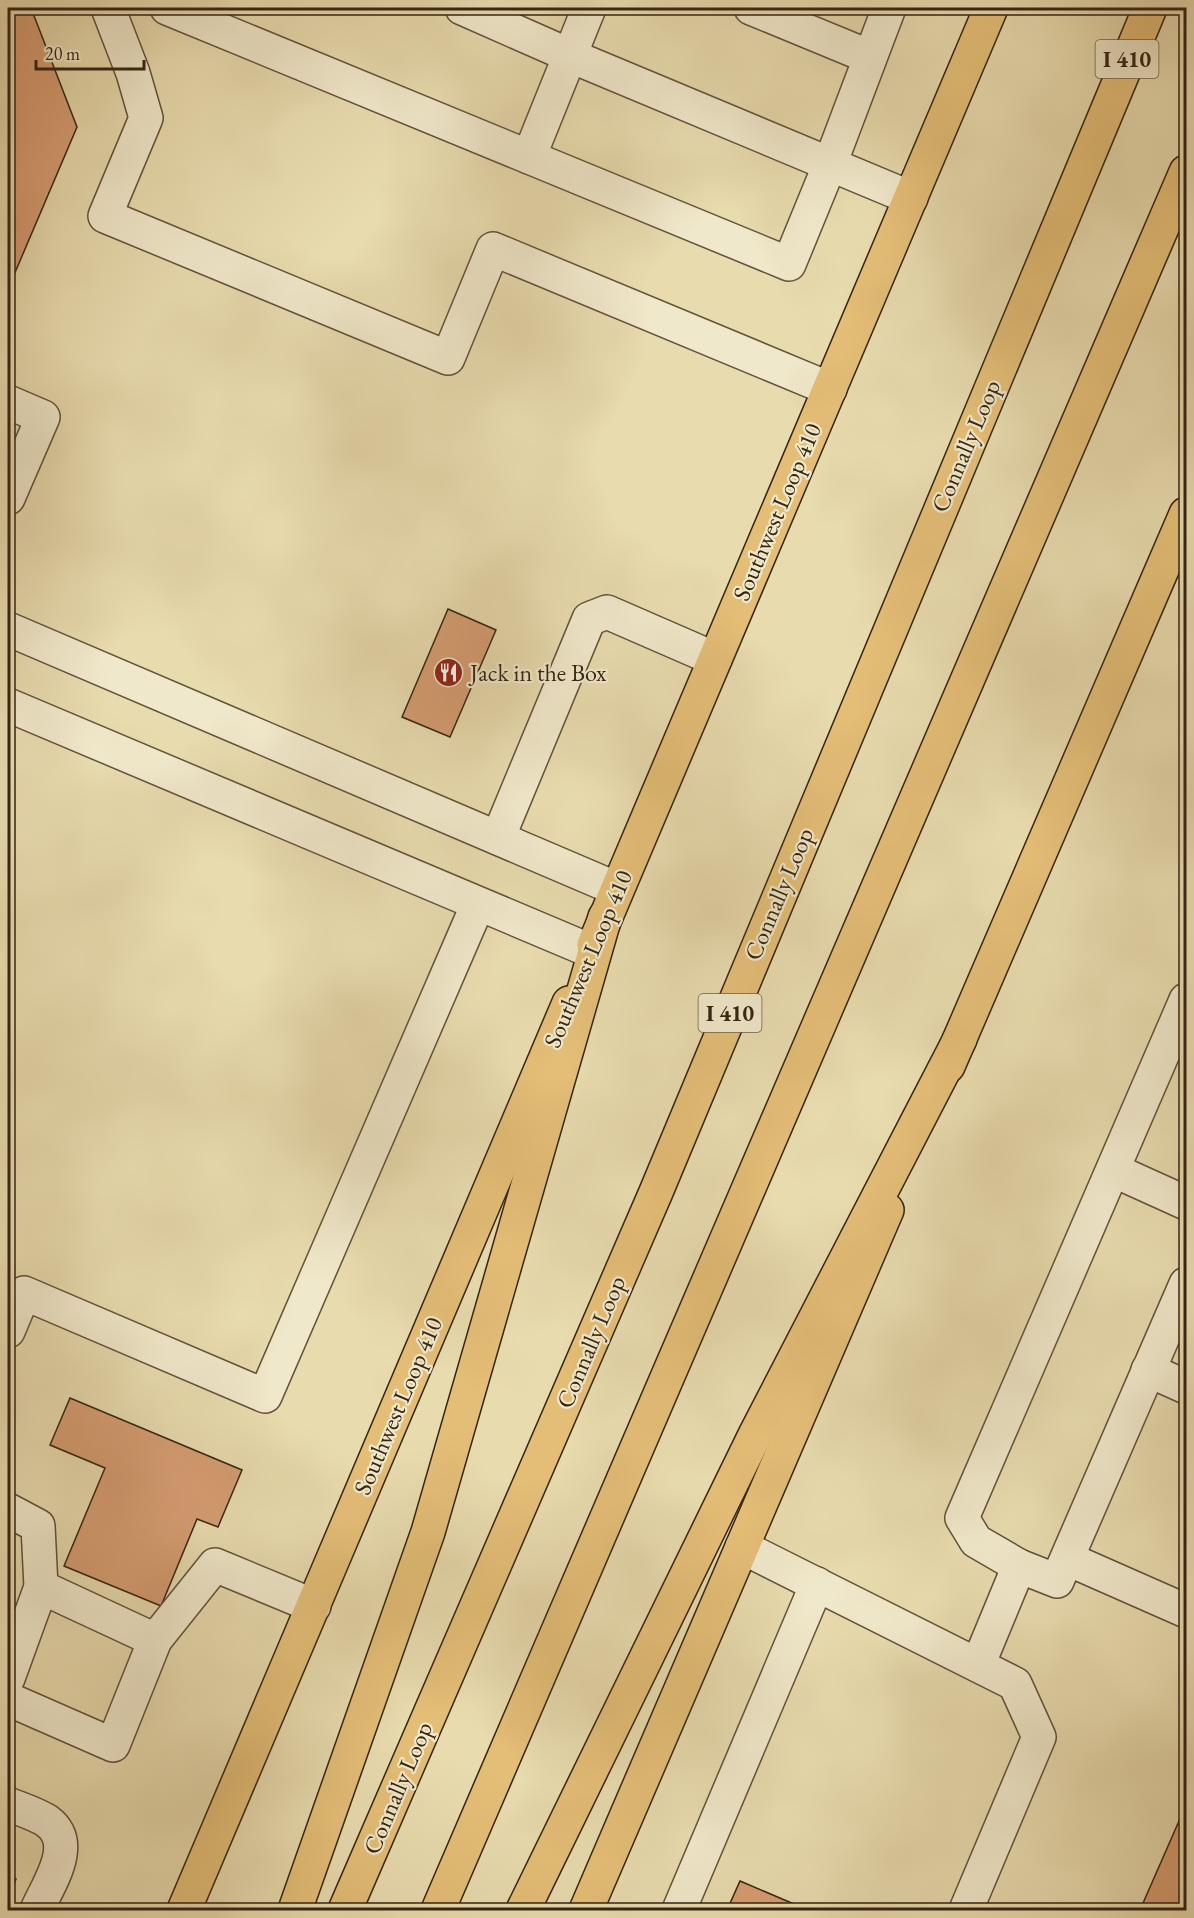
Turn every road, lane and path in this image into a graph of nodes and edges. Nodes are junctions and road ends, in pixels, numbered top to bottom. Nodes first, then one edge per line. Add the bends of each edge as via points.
1 (108, 8) edge
2 (167, 8) edge
3 (462, 8) edge
4 (589, 8) edge
5 (751, 8) edge
6 (889, 8) edge
7 (991, 8) edge
8 (1134, 8) edge
9 (1150, 8) edge
10 (571, 56) junction
11 (870, 57) junction
12 (1105, 110) junction
13 (529, 156) junction
14 (830, 164) junction
15 (1186, 172) edge
16 (911, 198) junction
17 (830, 389) junction
18 (8, 402) edge
19 (8, 498) edge
20 (1186, 514) edge
21 (8, 629) edge
22 (715, 659) junction
23 (8, 705) edge
24 (498, 838) junction
25 (611, 903) junction
26 (478, 904) junction
27 (591, 951) junction
28 (1186, 1000) edge
29 (960, 1039) junction
30 (1113, 1170) junction
31 (1186, 1203) edge
32 (1186, 1284) edge
33 (8, 1331) edge
34 (1148, 1370) junction
35 (1186, 1387) edge
36 (8, 1510) edge
37 (742, 1547) junction
38 (1068, 1559) junction
39 (1019, 1566) junction
40 (817, 1584) junction
41 (41, 1587) junction
42 (314, 1606) junction
43 (1186, 1611) edge
44 (155, 1640) junction
45 (978, 1665) junction
46 (8, 1678) edge
47 (8, 1699) edge
48 (8, 1804) edge
49 (37, 1911) edge
50 (184, 1911) edge
51 (295, 1911) edge
52 (345, 1911) edge
53 (438, 1911) edge
54 (523, 1911) edge
55 (586, 1911) edge
56 (680, 1911) edge
57 (966, 1911) edge

1 - 17 lane via 134,73 146,118 105,216 447,358 493,249
2 - 13 lane
3 - 10 lane
4 - 10 lane
5 - 11 lane
6 - 11 lane
7 - 16 main road, Southwest Loop 410
8 - 12 main road
9 - 12 main road, Connally Loop / I 410
10 - 13 lane
10 - 14 lane
11 - 14 lane
12 - 52 main road, Connally Loop / I 410 via 656,1192
13 - 14 lane via 789,264
14 - 16 lane
15 - 53 main road
16 - 17 main road, Southwest Loop 410
17 - 22 main road, Southwest Loop 410
18 - 19 lane via 44,417
20 - 29 main road
21 - 24 lane
22 - 24 lane via 607,612 589,619
22 - 25 main road, Southwest Loop 410
23 - 26 lane
24 - 25 lane
25 - 27 main road, Southwest Loop 410
25 - 51 main road via 428,1532
26 - 27 lane
26 - 33 lane via 265,1396 24,1293
27 - 42 main road, Southwest Loop 410
28 - 30 lane
29 - 37 main road
29 - 54 main road via 756,1433
30 - 31 lane
30 - 39 lane via 962,1518 976,1541
32 - 34 lane
34 - 35 lane
34 - 38 lane
36 - 41 lane via 38,1526
37 - 40 lane
37 - 55 main road
38 - 39 lane via 1057,1581
38 - 43 lane
39 - 45 lane
40 - 45 lane
40 - 56 lane
41 - 44 lane
41 - 46 lane
42 - 44 lane via 215,1565
42 - 50 main road, Southwest Loop 410
44 - 47 lane via 113,1746
45 - 57 lane via 1015,1683 1039,1737
48 - 49 lane via 47,1821 59,1836 62,1853

